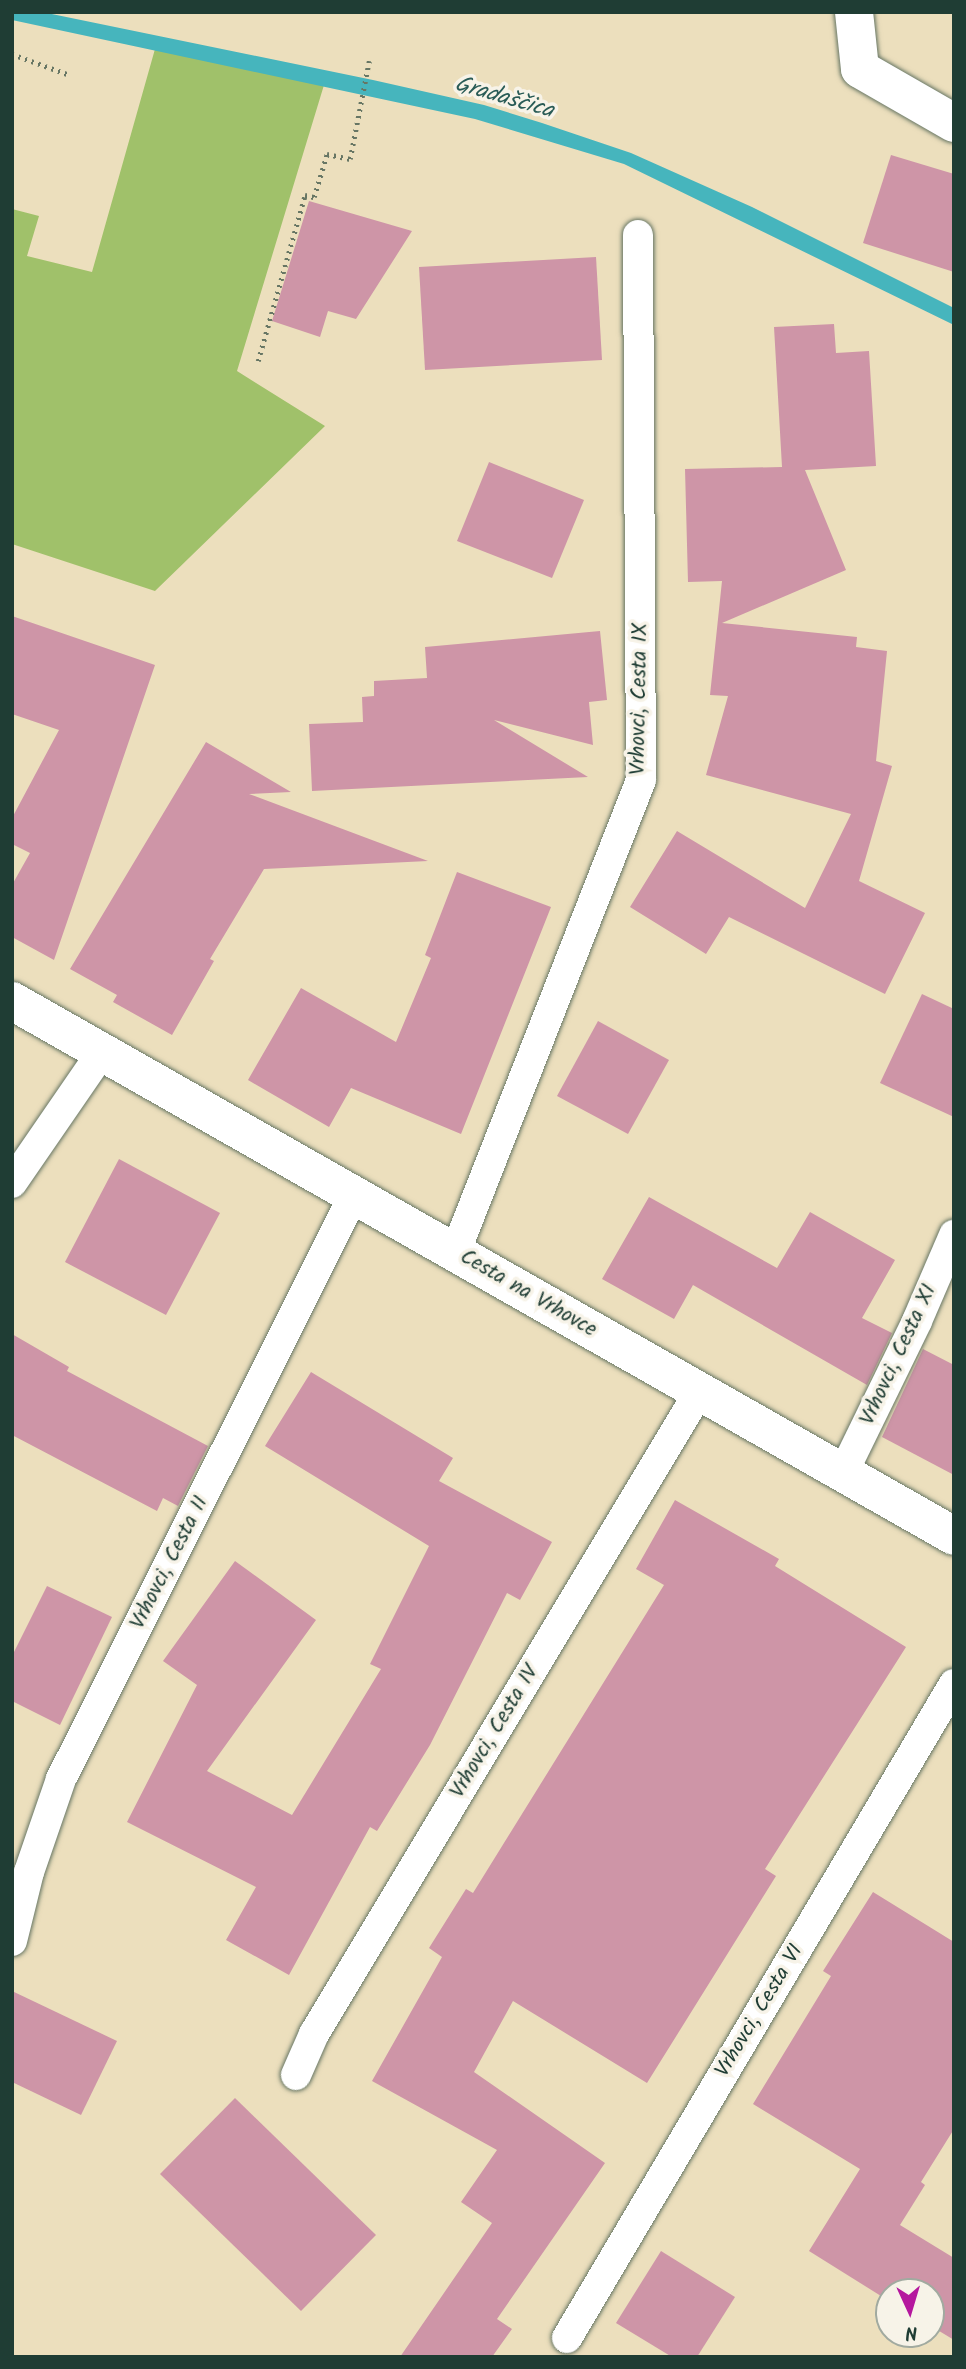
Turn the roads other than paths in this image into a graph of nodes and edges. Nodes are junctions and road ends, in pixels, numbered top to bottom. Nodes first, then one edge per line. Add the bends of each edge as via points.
1 (854, 12) edge
2 (954, 123) edge
3 (638, 235) dead end
4 (12, 1001) edge
5 (102, 1052) junction
6 (12, 1182) edge
7 (354, 1195) junction
8 (954, 1236) edge
9 (455, 1253) junction
10 (699, 1392) junction
11 (843, 1473) junction
12 (954, 1536) edge
13 (954, 1684) edge
14 (12, 1941) edge
15 (296, 2075) dead end
16 (567, 2338) dead end

1 - 2 street via 860,69
3 - 9 lane, Vrhovci, Cesta IX via 641,780
4 - 5 street, Cesta na Vrhovce
5 - 6 lane
5 - 7 street, Cesta na Vrhovce
7 - 9 street, Cesta na Vrhovce
7 - 14 lane, Vrhovci, Cesta II via 61,1779 29,1872
8 - 11 lane, Vrhovci, Cesta XI
9 - 10 street, Cesta na Vrhovce
10 - 11 street, Cesta na Vrhovce
10 - 15 lane, Vrhovci, Cesta IV via 314,2034
11 - 12 street, Cesta na Vrhovce
13 - 16 lane, Vrhovci, Cesta VI

